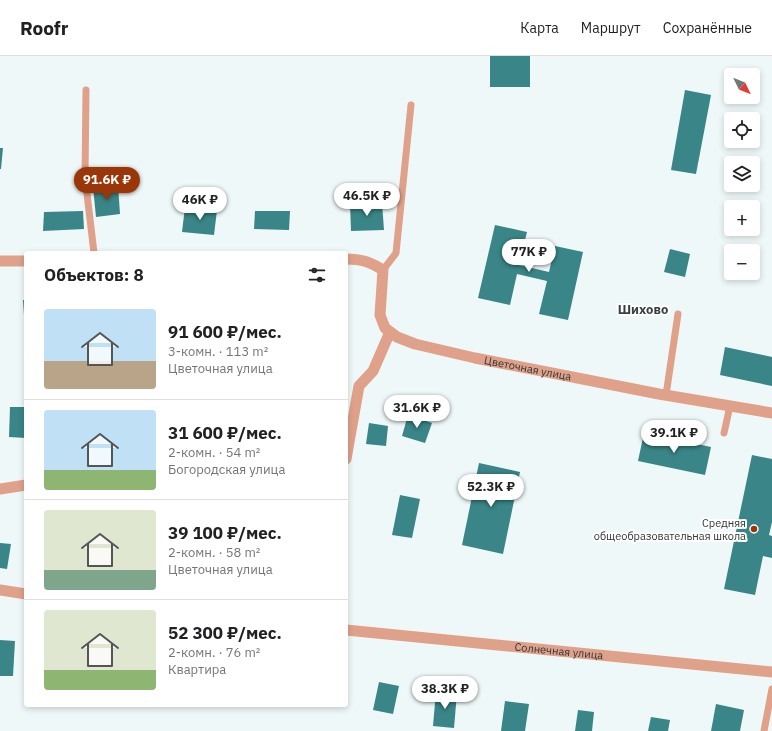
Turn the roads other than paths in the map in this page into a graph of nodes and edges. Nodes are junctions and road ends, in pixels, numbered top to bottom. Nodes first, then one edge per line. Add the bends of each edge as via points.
1 (86, 90) dead end
2 (411, 105) dead end
3 (94, 251) edge
4 (348, 259) edge
5 (0, 261) edge
6 (24, 261) edge
7 (383, 270) junction
8 (678, 314) dead end
9 (390, 332) junction
10 (666, 395) junction
11 (730, 406) junction
12 (772, 414) edge
13 (724, 433) dead end
14 (348, 448) edge
15 (24, 484) edge
16 (0, 489) edge
17 (0, 590) edge
18 (24, 594) edge
19 (348, 630) edge
20 (772, 672) edge
21 (772, 688) edge
22 (764, 731) edge

1 - 3 lane via 84,177
2 - 7 lane via 396,253
4 - 7 street via 371,263
5 - 6 street
7 - 9 street via 380,315 385,328
8 - 10 lane
9 - 10 street, Цветочная улица via 415,344 474,358
9 - 14 street via 373,371 359,386
10 - 11 street, Цветочная улица
11 - 12 street, Цветочная улица
11 - 13 lane
15 - 16 street
17 - 18 street
19 - 20 street, Солнечная улица
21 - 22 lane

